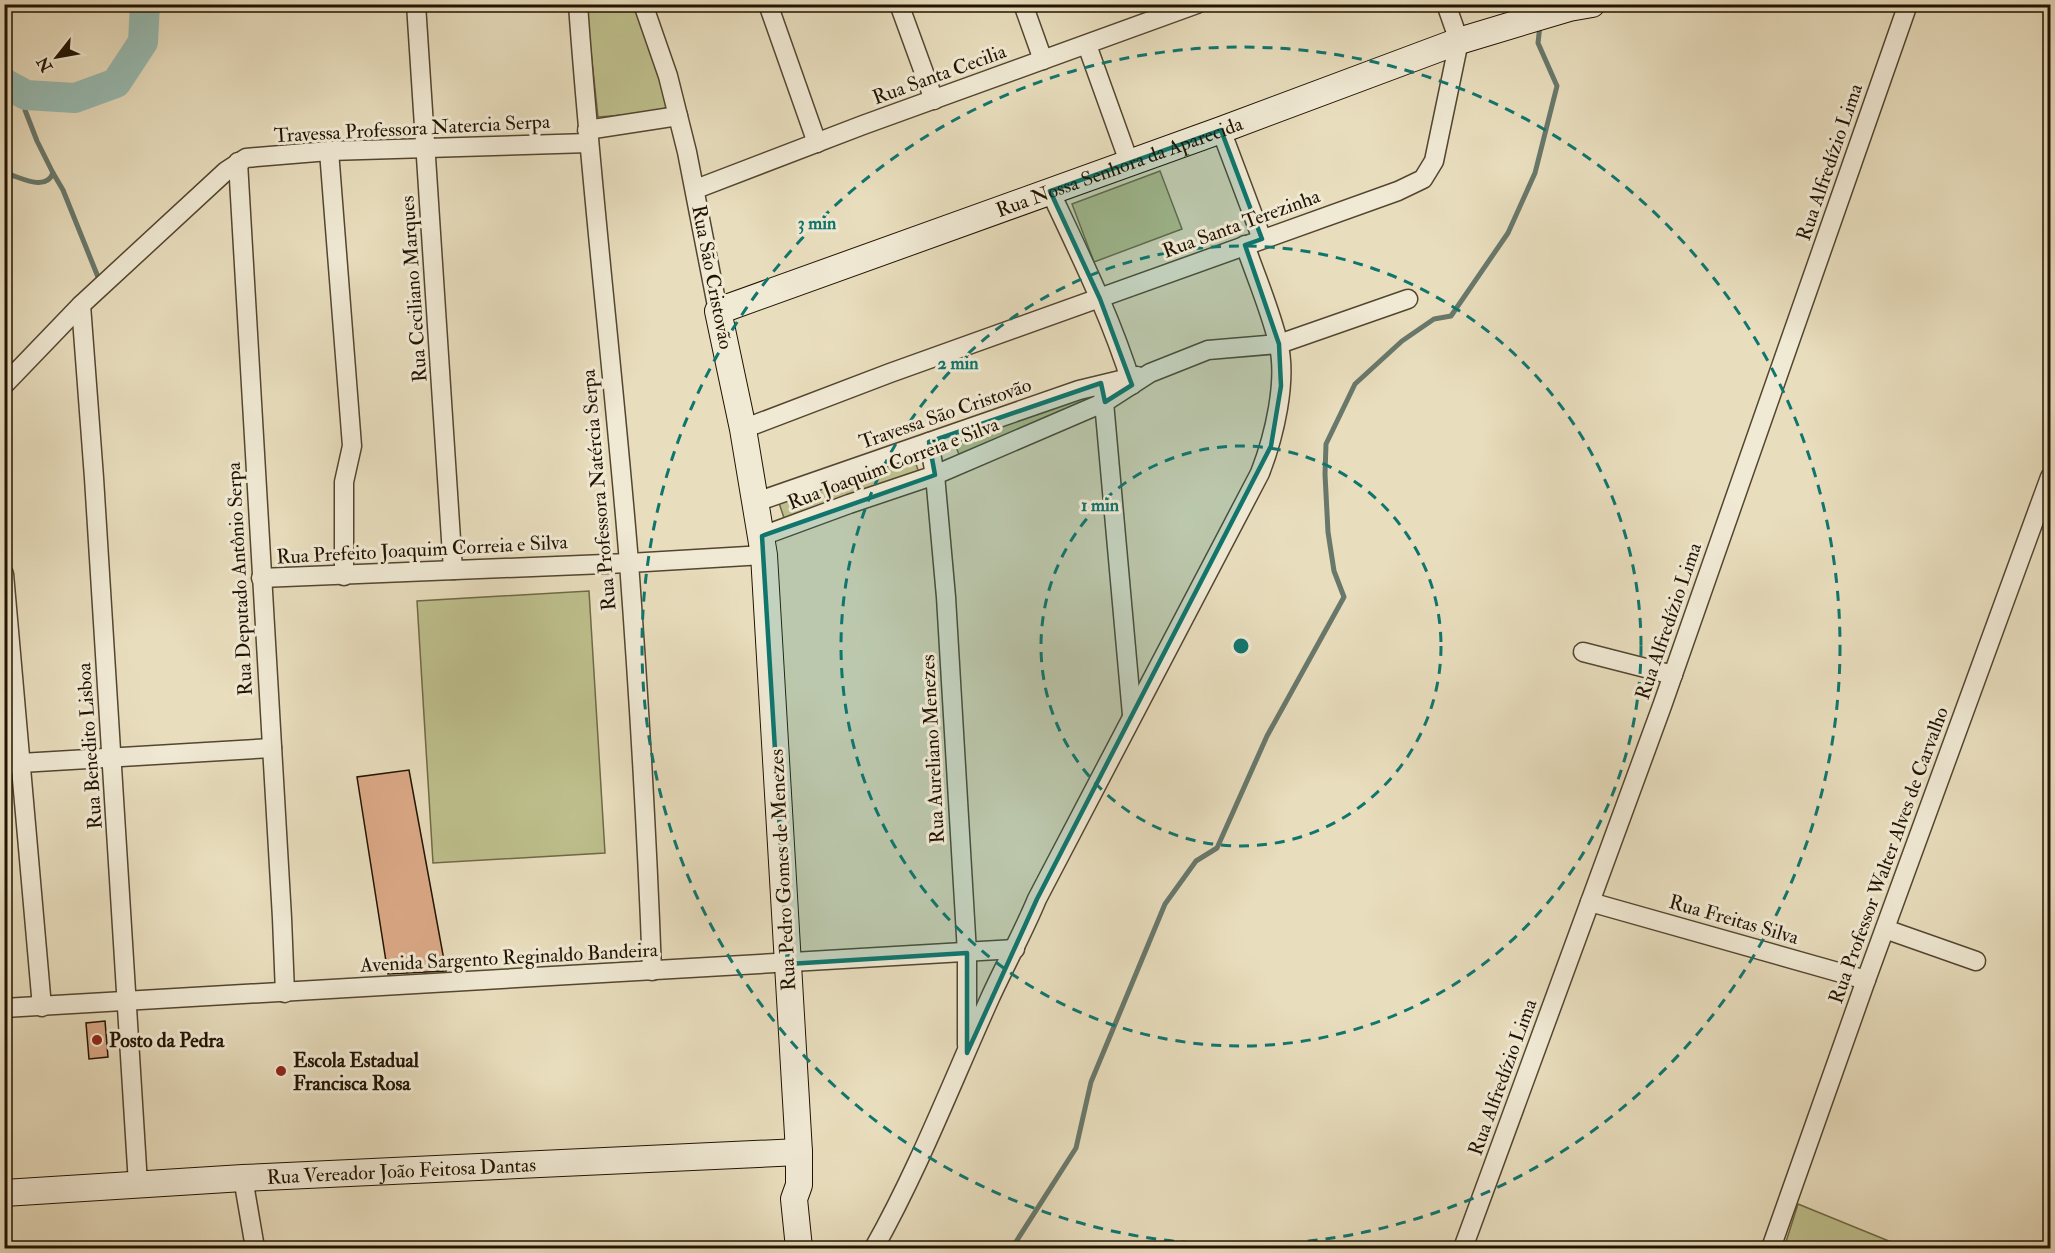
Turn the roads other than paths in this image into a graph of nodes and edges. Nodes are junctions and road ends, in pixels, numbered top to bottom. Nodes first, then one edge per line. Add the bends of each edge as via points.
1 (416, 4) edge
2 (578, 4) edge
3 (643, 4) edge
4 (768, 4) edge
5 (899, 4) edge
6 (1023, 4) edge
7 (1197, 4) edge
8 (1446, 4) edge
9 (1908, 4) edge
10 (1581, 6) edge
11 (1151, 12) edge
12 (1459, 41) junction
13 (1087, 45) junction
14 (1044, 60) junction
15 (934, 100) junction
16 (678, 117) junction
17 (1221, 130) junction
18 (588, 136) junction
19 (817, 143) junction
20 (426, 147) junction
21 (329, 151) junction
22 (238, 162) junction
23 (1129, 162) junction
24 (696, 189) junction
25 (1050, 191) junction
26 (1254, 242) junction
27 (1100, 298) junction
28 (1408, 299) dead end
29 (81, 305) junction
30 (718, 311) junction
31 (1279, 344) junction
32 (1131, 381) junction
33 (1101, 383) junction
34 (4, 385) edge
35 (1105, 402) junction
36 (743, 429) junction
37 (928, 442) junction
38 (935, 475) junction
39 (2050, 477) edge
40 (756, 502) junction
41 (763, 545) junction
42 (629, 563) junction
43 (453, 570) junction
44 (4, 574) edge
45 (344, 576) junction
46 (261, 578) junction
47 (1583, 652) dead end
48 (1673, 675) junction
49 (1132, 715) junction
50 (272, 748) junction
51 (112, 758) junction
52 (13, 764) edge
53 (1590, 902) junction
54 (1885, 929) junction
55 (1015, 949) junction
56 (967, 953) junction
57 (1976, 961) dead end
58 (788, 964) junction
59 (652, 971) junction
60 (1866, 980) junction
61 (285, 993) junction
62 (128, 1001) junction
63 (42, 1007) junction
64 (4, 1008) edge
65 (967, 1053) junction
66 (799, 1152) junction
67 (243, 1178) junction
68 (138, 1184) junction
69 (799, 1185) junction
70 (4, 1193) edge
71 (255, 1248) edge
72 (799, 1248) edge
73 (811, 1248) edge
74 (874, 1248) edge
75 (1463, 1248) edge
76 (1771, 1248) edge

1 - 20 street, Rua Ceciliano Marques
2 - 18 street, Rua Professora Natércia Serpa
3 - 16 street, Rua São Cristovão
4 - 19 street
5 - 15 street
6 - 14 street
7 - 11 street, Rua Santa Cecilia
8 - 12 street
9 - 48 street, Rua Alfredízio Lima
10 - 12 street, Rua Nossa Senhora da Aparecida
11 - 13 street, Rua Santa Cecilia
12 - 17 street, Rua Nossa Senhora da Aparecida
12 - 26 street, Rua Santa Terezinha via 1434,162 1423,179
13 - 14 street, Rua Santa Cecilia
13 - 23 street
14 - 15 street, Rua Santa Cecilia
15 - 19 street, Rua Santa Cecilia
16 - 18 street, Travessa Professora Natercia Serpa
16 - 24 street, Rua São Cristovão
17 - 23 street, Rua Nossa Senhora da Aparecida
17 - 26 street
18 - 20 street, Travessa Professora Natercia Serpa
18 - 42 street, Rua Professora Natércia Serpa
19 - 24 street, Rua Santa Cecilia
20 - 21 street, Travessa Professora Natercia Serpa
20 - 43 street, Rua Ceciliano Marques
21 - 22 street, Travessa Professora Natercia Serpa
21 - 45 street via 352,446 344,482
22 - 29 street
22 - 46 street, Rua Deputado Antônio Serpa
23 - 25 street, Rua Nossa Senhora da Aparecida
24 - 30 street, Rua São Cristovão
25 - 27 street
25 - 30 street, Rua Nossa Senhora da Aparecida
26 - 27 street, Rua Santa Terezinha
26 - 31 street
27 - 32 street
27 - 36 street, Rua Santa Terezinha
28 - 31 street, Travessa São Cristovão
29 - 34 street
29 - 51 street, Rua Benedito Lisboa
30 - 36 street, Rua São Cristovão
31 - 32 street, Travessa São Cristovão via 1208,350
31 - 49 street via 1281,386 1270,446 1260,473
32 - 33 street, Travessa São Cristovão
32 - 35 street, Travessa São Cristovão
33 - 35 street
33 - 37 street, Travessa São Cristovão
35 - 38 street, Rua Joaquim Correia e Silva
35 - 49 street
36 - 40 street, Rua São Cristovão
37 - 38 street, Rua Aureliano Menezes
37 - 40 street, Travessa São Cristovão
38 - 41 street, Rua Joaquim Correia e Silva via 849,504
38 - 56 street, Rua Aureliano Menezes
39 - 54 street, Rua Professor Walter Alves de Carvalho
40 - 41 street, Rua São Cristovão
41 - 42 street, Rua Prefeito Joaquim Correia e Silva
41 - 58 street, Rua Pedro Gomes de Menezes
42 - 43 street, Rua Prefeito Joaquim Correia e Silva
42 - 59 street, Rua Professora Natércia Serpa
43 - 45 street, Rua Prefeito Joaquim Correia e Silva
44 - 52 street
45 - 46 street, Rua Prefeito Joaquim Correia e Silva
46 - 50 street, Rua Deputado Antônio Serpa
47 - 48 street
48 - 53 street, Rua Alfredízio Lima
49 - 55 street
50 - 51 street
50 - 61 street, Rua Deputado Antônio Serpa
51 - 52 street
51 - 62 street, Rua Benedito Lisboa
52 - 63 street
53 - 60 street, Rua Freitas Silva
53 - 75 street, Rua Alfredízio Lima
54 - 57 street
54 - 60 street, Rua Professor Walter Alves de Carvalho
55 - 56 street, Avenida Sargento Reginaldo Bandeira
55 - 65 street
56 - 58 street, Avenida Sargento Reginaldo Bandeira
56 - 65 street, Rua Aureliano Menezes
58 - 59 street, Avenida Sargento Reginaldo Bandeira
58 - 66 street, Rua Pedro Gomes de Menezes
59 - 61 street, Avenida Sargento Reginaldo Bandeira
60 - 76 street, Rua Professor Walter Alves de Carvalho
61 - 62 street, Avenida Sargento Reginaldo Bandeira
62 - 63 street, Avenida Sargento Reginaldo Bandeira
62 - 68 street, Rua Benedito Lisboa
63 - 64 street, Avenida Sargento Reginaldo Bandeira
65 - 74 street via 902,1197
66 - 67 street, Rua Vereador João Feitosa Dantas
66 - 69 street, Rua Pedro Gomes de Menezes
67 - 68 street, Rua Vereador João Feitosa Dantas
67 - 71 street
68 - 70 street, Rua Vereador João Feitosa Dantas
69 - 72 street, Rua Pedro Gomes de Menezes via 794,1199
69 - 73 street, Rua Pedro Gomes de Menezes via 806,1196

